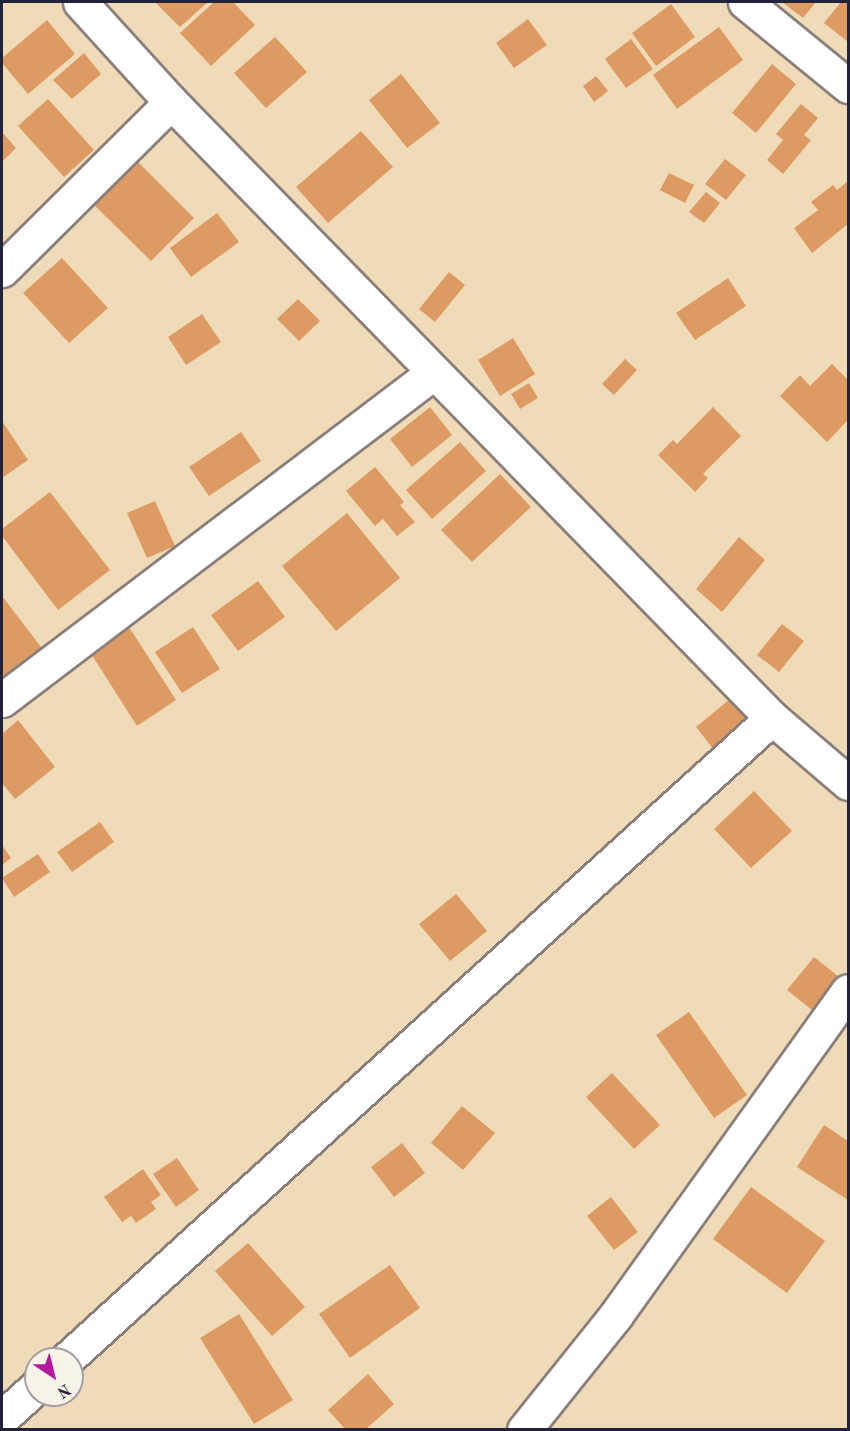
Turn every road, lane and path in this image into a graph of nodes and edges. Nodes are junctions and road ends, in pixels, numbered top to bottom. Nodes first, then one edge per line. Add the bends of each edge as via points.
1 (80, 2) edge
2 (745, 2) edge
3 (849, 86) edge
4 (171, 102) junction
5 (2, 270) edge
6 (433, 373) junction
7 (2, 700) edge
8 (772, 718) junction
9 (849, 783) edge
10 (849, 991) edge
11 (80, 1347) edge
12 (24, 1398) edge
13 (2, 1418) edge
14 (524, 1430) edge

1 - 4 street
2 - 3 street
4 - 5 street
4 - 6 street
6 - 7 street
6 - 8 street
8 - 9 street
8 - 11 street
10 - 14 street via 616,1315
12 - 13 street

